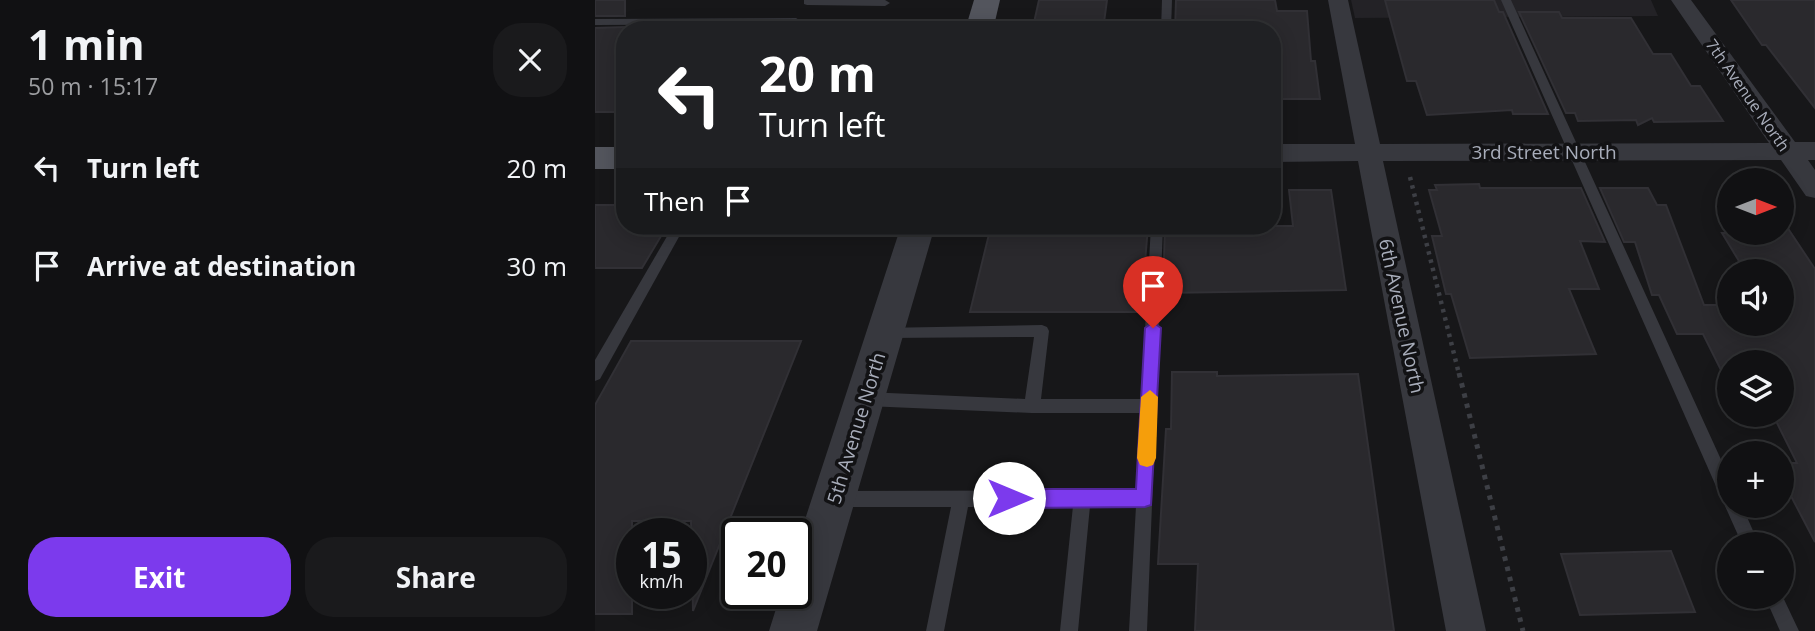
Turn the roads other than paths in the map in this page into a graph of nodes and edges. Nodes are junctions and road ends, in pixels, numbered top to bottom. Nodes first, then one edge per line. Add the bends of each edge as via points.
1 (988, 0) edge
2 (1167, 0) edge
3 (1338, 0) edge
4 (1506, 0) edge
5 (1681, 0) edge
6 (808, 1) edge
7 (885, 2) dead end
8 (797, 21) edge
9 (982, 21) edge
10 (1166, 21) edge
11 (595, 22) edge
12 (616, 22) edge
13 (1788, 151) junction
14 (1815, 151) edge
15 (1574, 152) junction
16 (1281, 153) edge
17 (1369, 153) junction
18 (595, 158) edge
19 (616, 158) edge
20 (1815, 190) edge
21 (674, 235) edge
22 (915, 235) edge
23 (1157, 235) edge
24 (885, 332) junction
25 (595, 373) edge
26 (865, 399) junction
27 (1149, 405) junction
28 (1032, 407) junction
29 (1717, 469) edge
30 (1082, 498) junction
31 (1145, 498) junction
32 (834, 499) junction
33 (961, 499) junction
34 (1780, 609) edge
35 (793, 631) edge
36 (935, 631) edge
37 (1069, 631) edge
38 (1138, 631) edge
39 (1467, 631) edge
40 (1790, 631) edge

1 - 9 main road
2 - 10 lane
3 - 17 street, 6th Avenue North
4 - 15 lane
5 - 13 street, 7th Avenue North
6 - 7 lane
6 - 8 lane
11 - 12 lane
13 - 14 street, 3rd Street North
13 - 15 street, 3rd Street North
13 - 20 street, 7th Avenue North
15 - 17 street, 3rd Street North
15 - 29 lane
16 - 17 street, 3rd Street North
17 - 39 street, 6th Avenue North
18 - 19 main road
21 - 25 lane
22 - 24 street, 5th Avenue North
23 - 27 lane
24 - 26 street, 5th Avenue North
24 - 28 lane via 1042,331
26 - 28 lane
26 - 32 street, 5th Avenue North
27 - 28 lane
27 - 31 lane
30 - 31 lane
30 - 33 lane
30 - 37 lane
31 - 38 lane
32 - 33 lane
32 - 35 street, 5th Avenue North
33 - 36 lane
34 - 40 lane

